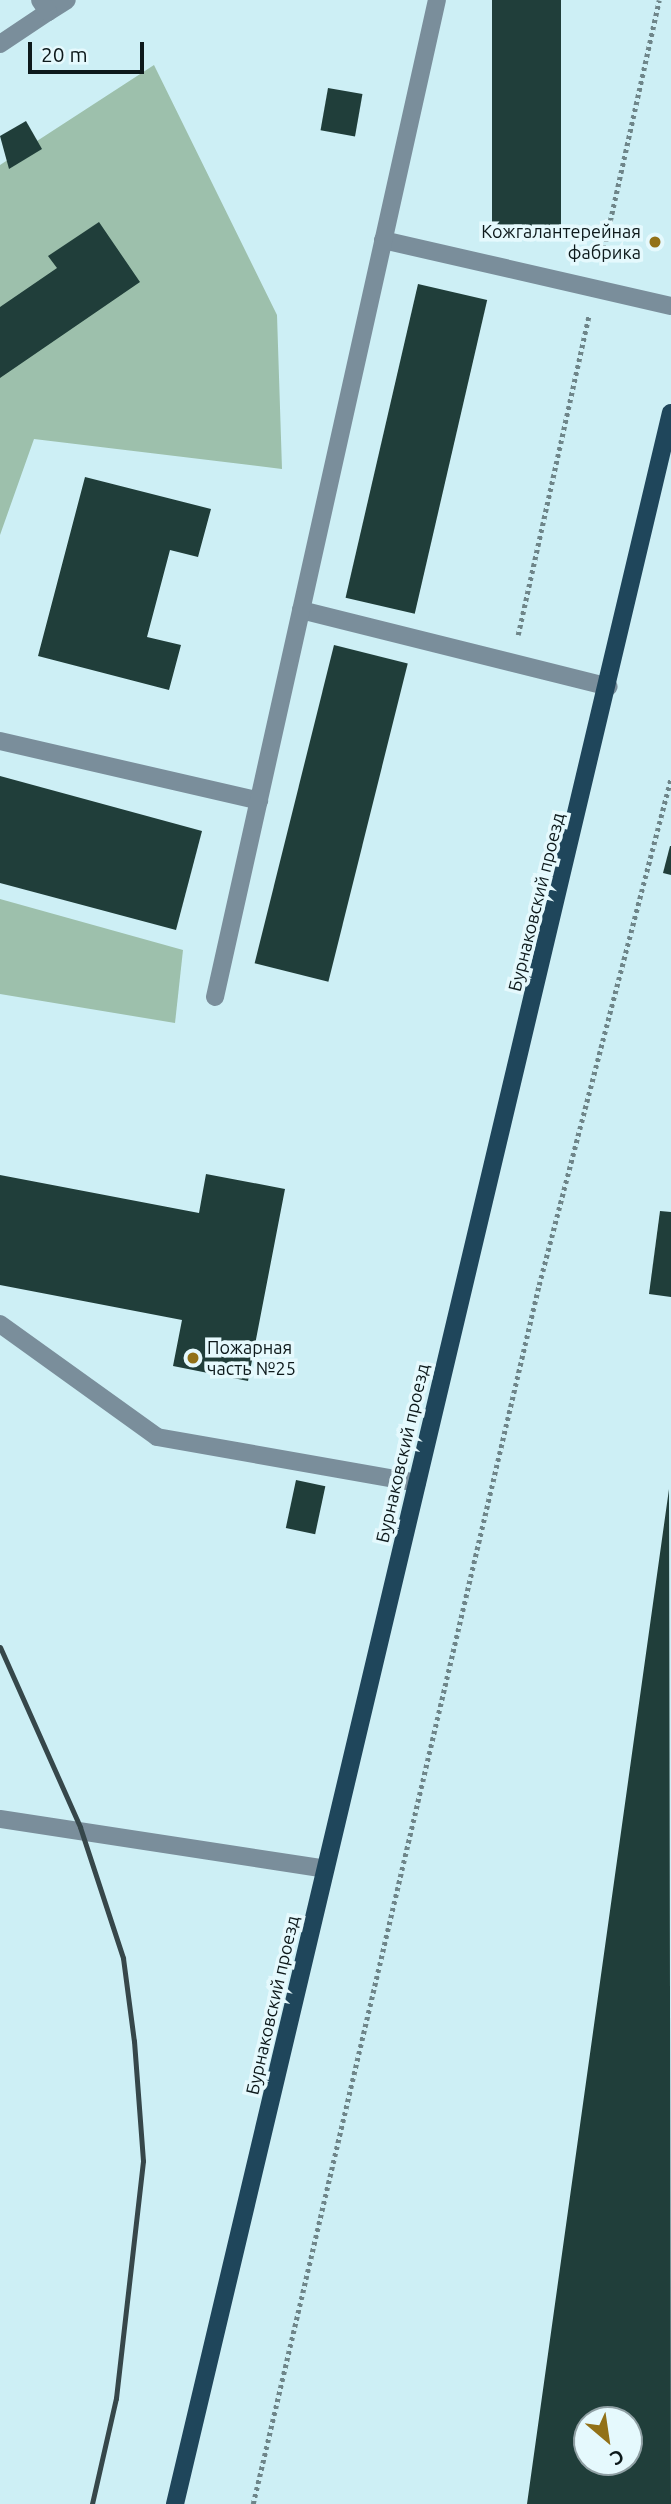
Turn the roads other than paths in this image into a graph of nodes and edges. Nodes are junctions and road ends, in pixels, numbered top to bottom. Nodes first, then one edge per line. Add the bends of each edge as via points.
1 (66, 0) edge
2 (436, 0) edge
3 (44, 6) edge
4 (0, 44) edge
5 (383, 240) junction
6 (671, 306) edge
7 (671, 413) edge
8 (301, 610) junction
9 (609, 687) junction
10 (0, 741) edge
11 (258, 801) junction
12 (215, 997) dead end
13 (0, 1324) edge
14 (416, 1483) junction
15 (0, 1819) edge
16 (325, 1869) junction
17 (176, 2504) edge

1 - 3 lane
2 - 5 lane
3 - 4 lane
5 - 6 lane
5 - 8 lane
7 - 9 main road, Бурнаковский проезд
8 - 9 lane
8 - 11 lane
9 - 14 main road, Бурнаковский проезд
10 - 11 lane
11 - 12 lane
13 - 14 lane via 157,1437
14 - 16 main road, Бурнаковский проезд
15 - 16 lane
16 - 17 main road, Бурнаковский проезд

